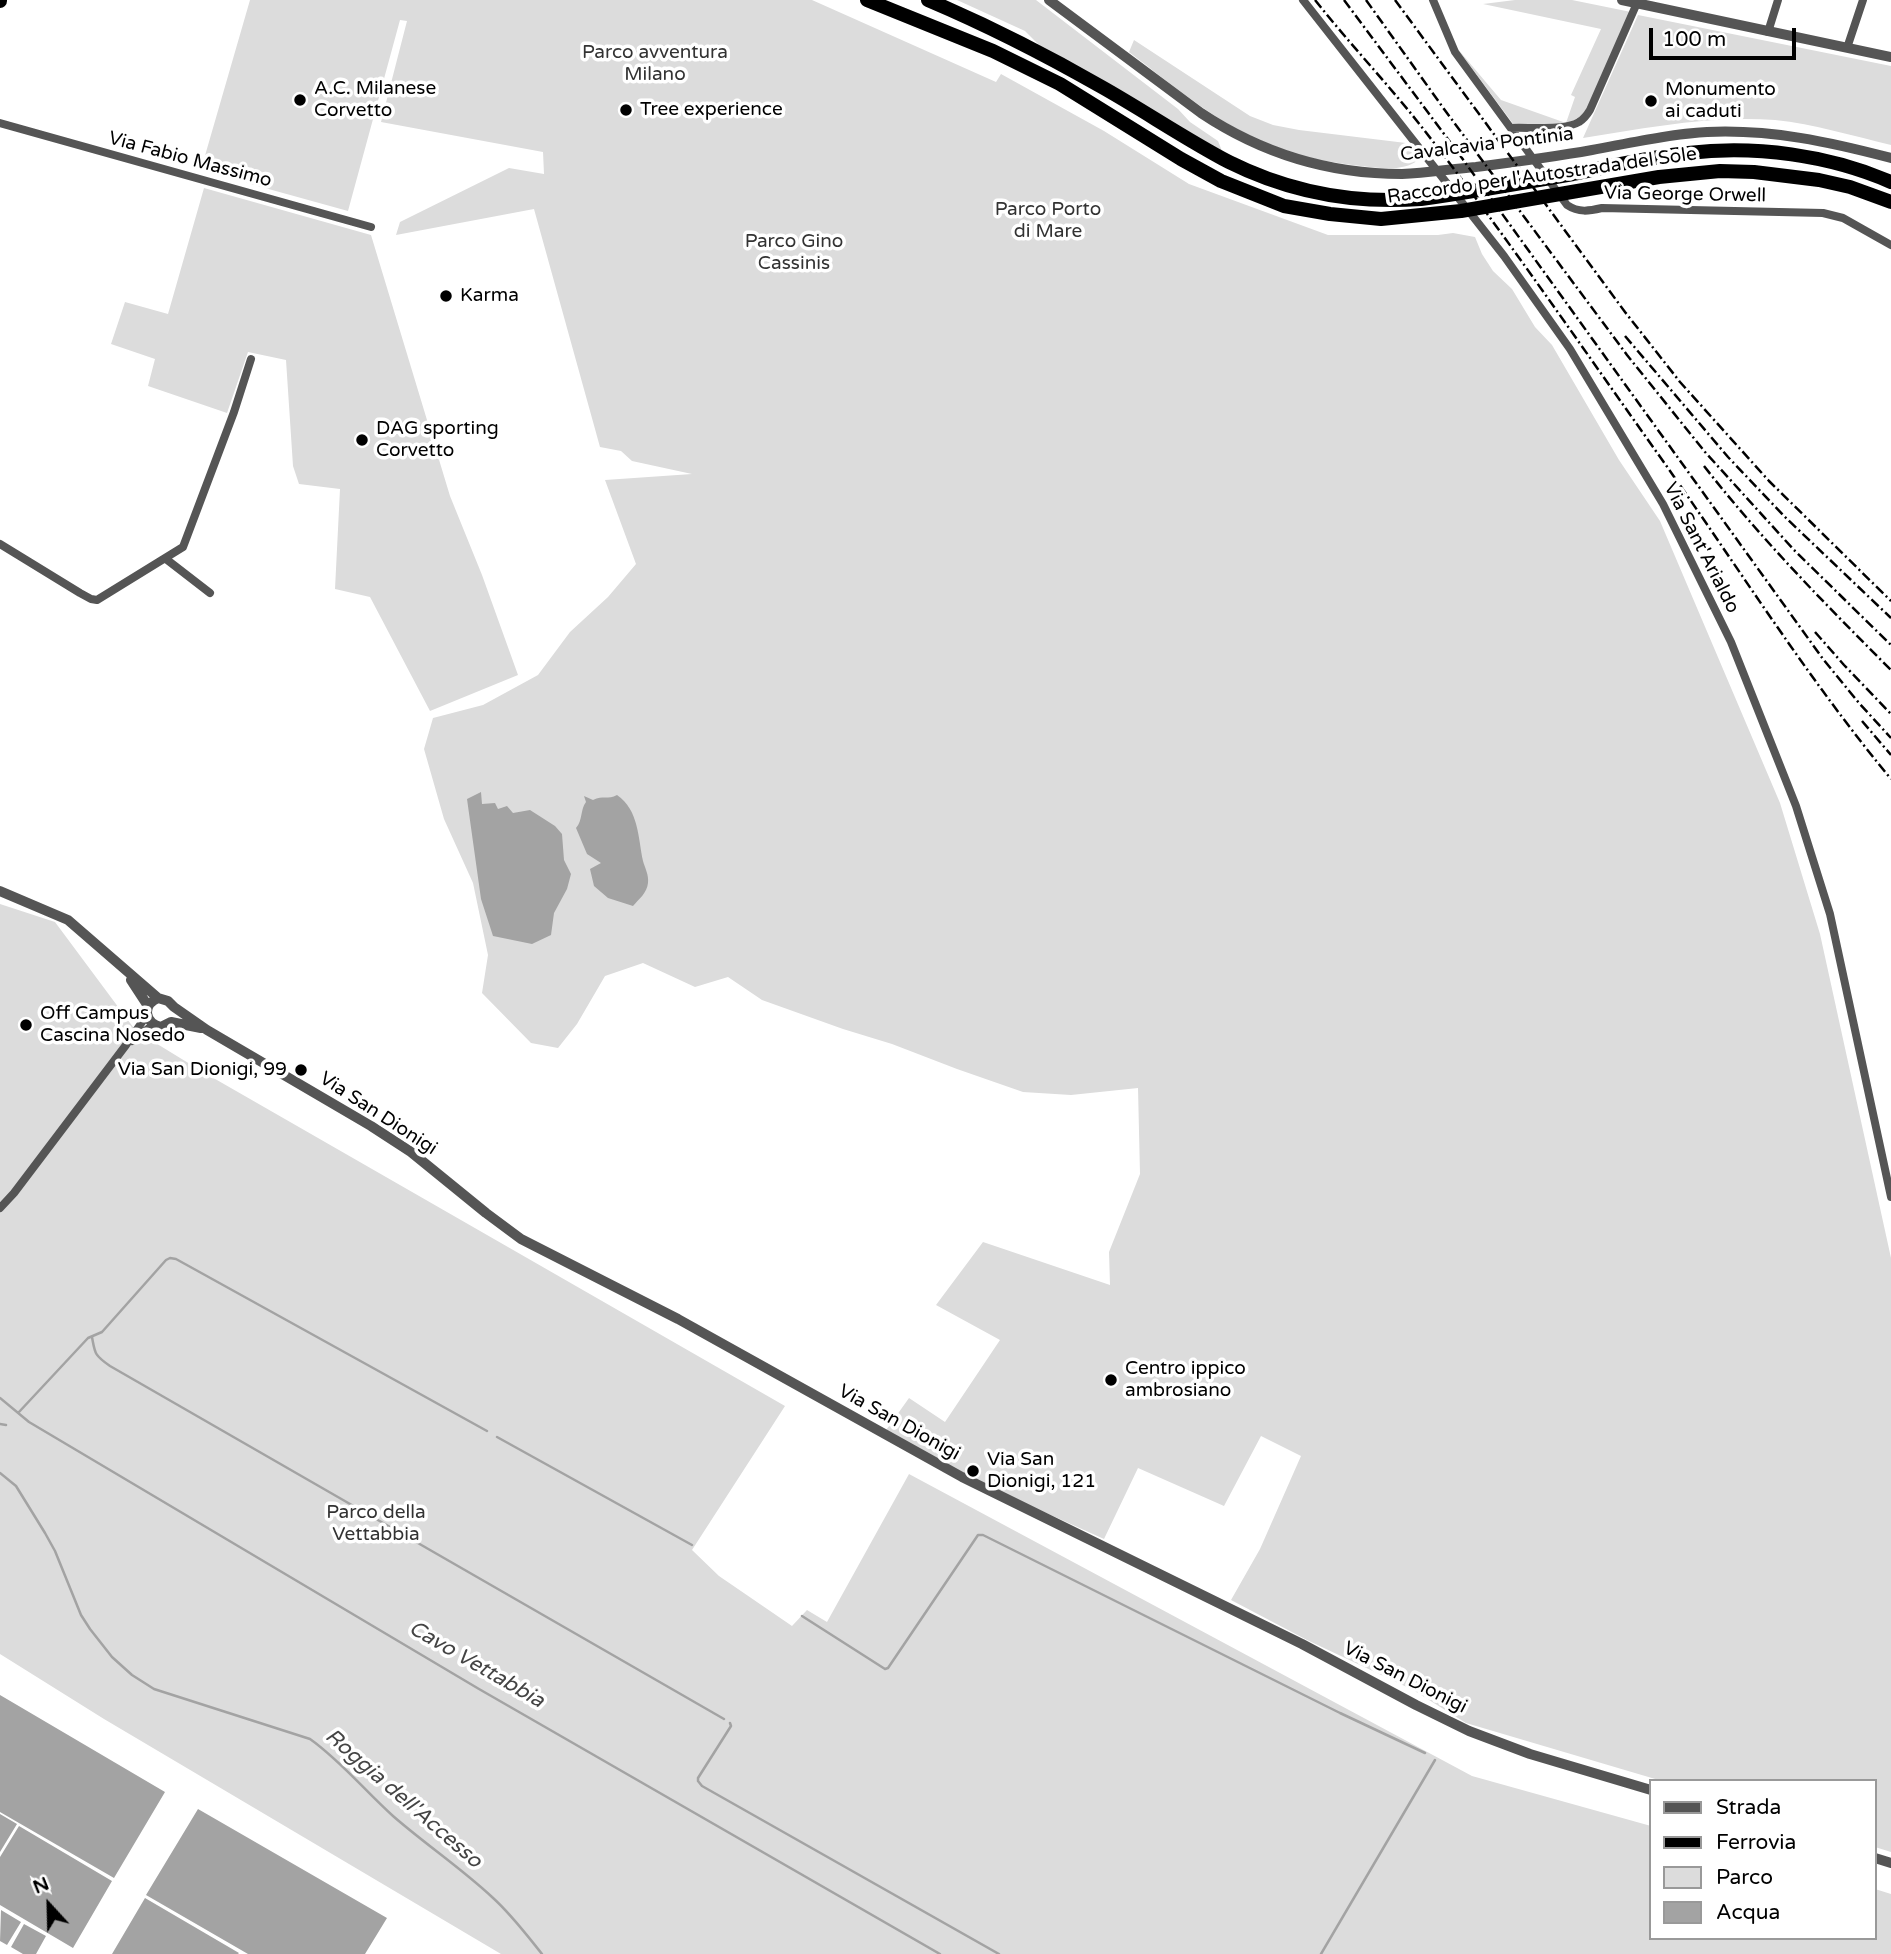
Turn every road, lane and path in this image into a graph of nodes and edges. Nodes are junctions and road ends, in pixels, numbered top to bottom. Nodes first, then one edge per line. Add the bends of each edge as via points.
1 (867, 0) edge
2 (928, 0) edge
3 (948, 0) edge
4 (1049, 0) edge
5 (1303, 0) edge
6 (1433, 0) edge
7 (1622, 0) edge
8 (1778, 0) edge
9 (1863, 0) edge
10 (1637, 4) junction
11 (1768, 32) junction
12 (1847, 48) junction
13 (1038, 51) junction
14 (1891, 57) edge
15 (0, 123) edge
16 (1511, 128) junction
17 (1891, 158) edge
18 (1891, 182) edge
19 (1891, 202) edge
20 (371, 227) dead end
21 (1891, 245) edge
22 (251, 359) dead end
23 (0, 544) edge
24 (166, 559) junction
25 (210, 593) dead end
26 (0, 891) edge
27 (127, 971) junction
28 (159, 999) junction
29 (174, 1007) junction
30 (149, 1015) junction
31 (171, 1022) junction
32 (207, 1030) junction
33 (1891, 1197) edge
34 (0, 1208) edge
35 (1650, 1790) edge

1 - 19 highway, Raccordo per l'Autostrada del Sole via 1060,84 1221,181 1284,206 1381,219 1720,171 1819,180
2 - 13 highway, Raccordo per l'Autostrada del Sole
3 - 13 highway via 1016,32
4 - 17 street, Cavalcavia Pontinia via 1225,129 1265,149 1350,170 1434,172 1678,135 1731,132 1811,138
5 - 33 street, Via Sant'Arialdo via 1570,349 1669,516 1731,642 1796,806 1829,914
6 - 16 street, Via George Orwell via 1455,52
7 - 10 street
8 - 11 street
9 - 12 street
10 - 11 street
10 - 16 street via 1586,117 1565,126
11 - 12 street
12 - 14 street
13 - 18 highway, Raccordo per l'Autostrada del Sole via 1228,161 1284,185 1335,196 1391,201 1451,195 1687,153 1737,150 1821,160
15 - 20 street, Via Fabio Massimo
16 - 21 street, Via George Orwell via 1573,209 1834,214
22 - 24 street via 183,547
23 - 24 street via 97,600
24 - 25 street
26 - 27 street, Via San Dionigi via 61,915
27 - 28 street, Via San Dionigi
27 - 30 street, Via San Dionigi
28 - 29 street, Via San Dionigi
28 - 30 street via 153,1001
29 - 31 street
29 - 32 street, Via San Dionigi
30 - 31 street, Via San Dionigi via 163,1026
30 - 34 street
31 - 32 street, Via San Dionigi
32 - 35 street, Via San Dionigi via 411,1152 521,1239 678,1319 962,1477 1469,1731

